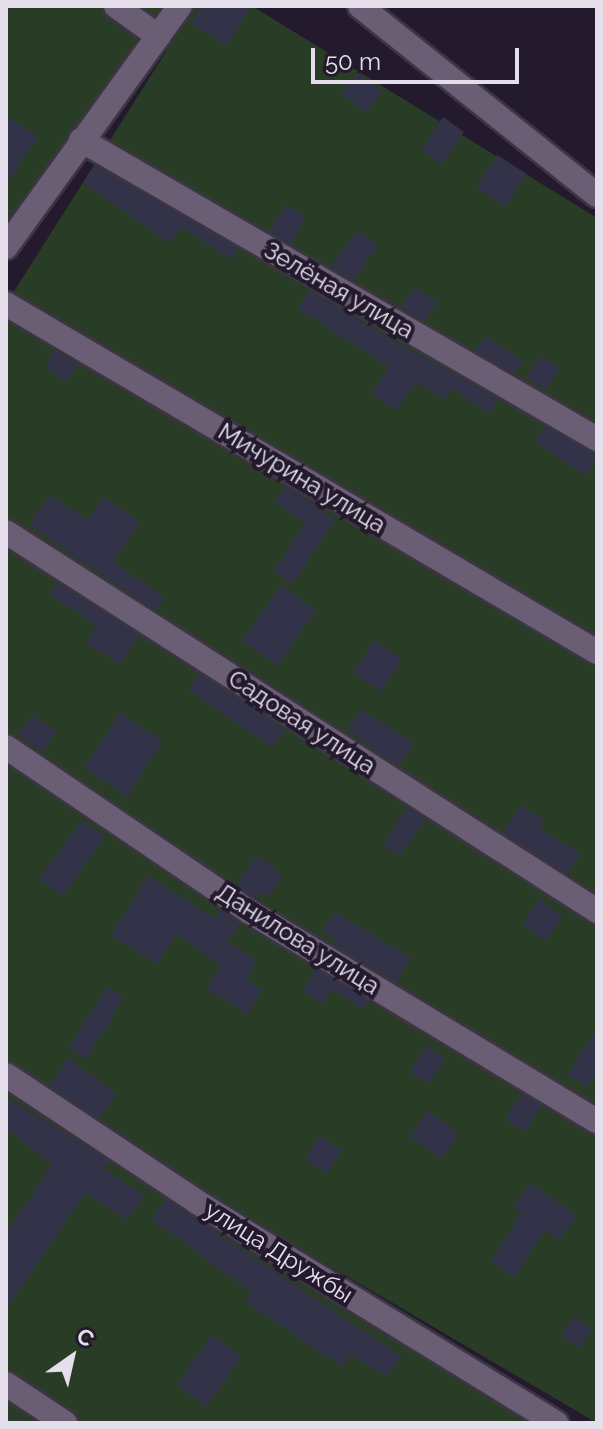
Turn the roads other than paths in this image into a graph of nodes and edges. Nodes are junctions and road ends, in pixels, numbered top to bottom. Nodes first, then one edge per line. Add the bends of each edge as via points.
1 (116, 6) edge
2 (180, 6) edge
3 (360, 6) edge
4 (158, 36) junction
5 (81, 140) junction
6 (597, 195) edge
7 (6, 247) edge
8 (6, 304) edge
9 (597, 439) edge
10 (6, 532) edge
11 (597, 652) edge
12 (6, 747) edge
13 (597, 911) edge
14 (6, 1075) edge
15 (597, 1121) edge
16 (6, 1384) edge
17 (65, 1423) edge
18 (556, 1423) edge

1 - 4 street
2 - 4 street
3 - 6 street
4 - 5 street
5 - 7 street
5 - 9 street, Зелёная улица
8 - 11 street, Мичурина улица
10 - 13 street, Садовая улица
12 - 15 street, Данилова улица via 250,912
14 - 18 street, улица Дружбы via 197,1202
16 - 17 street

